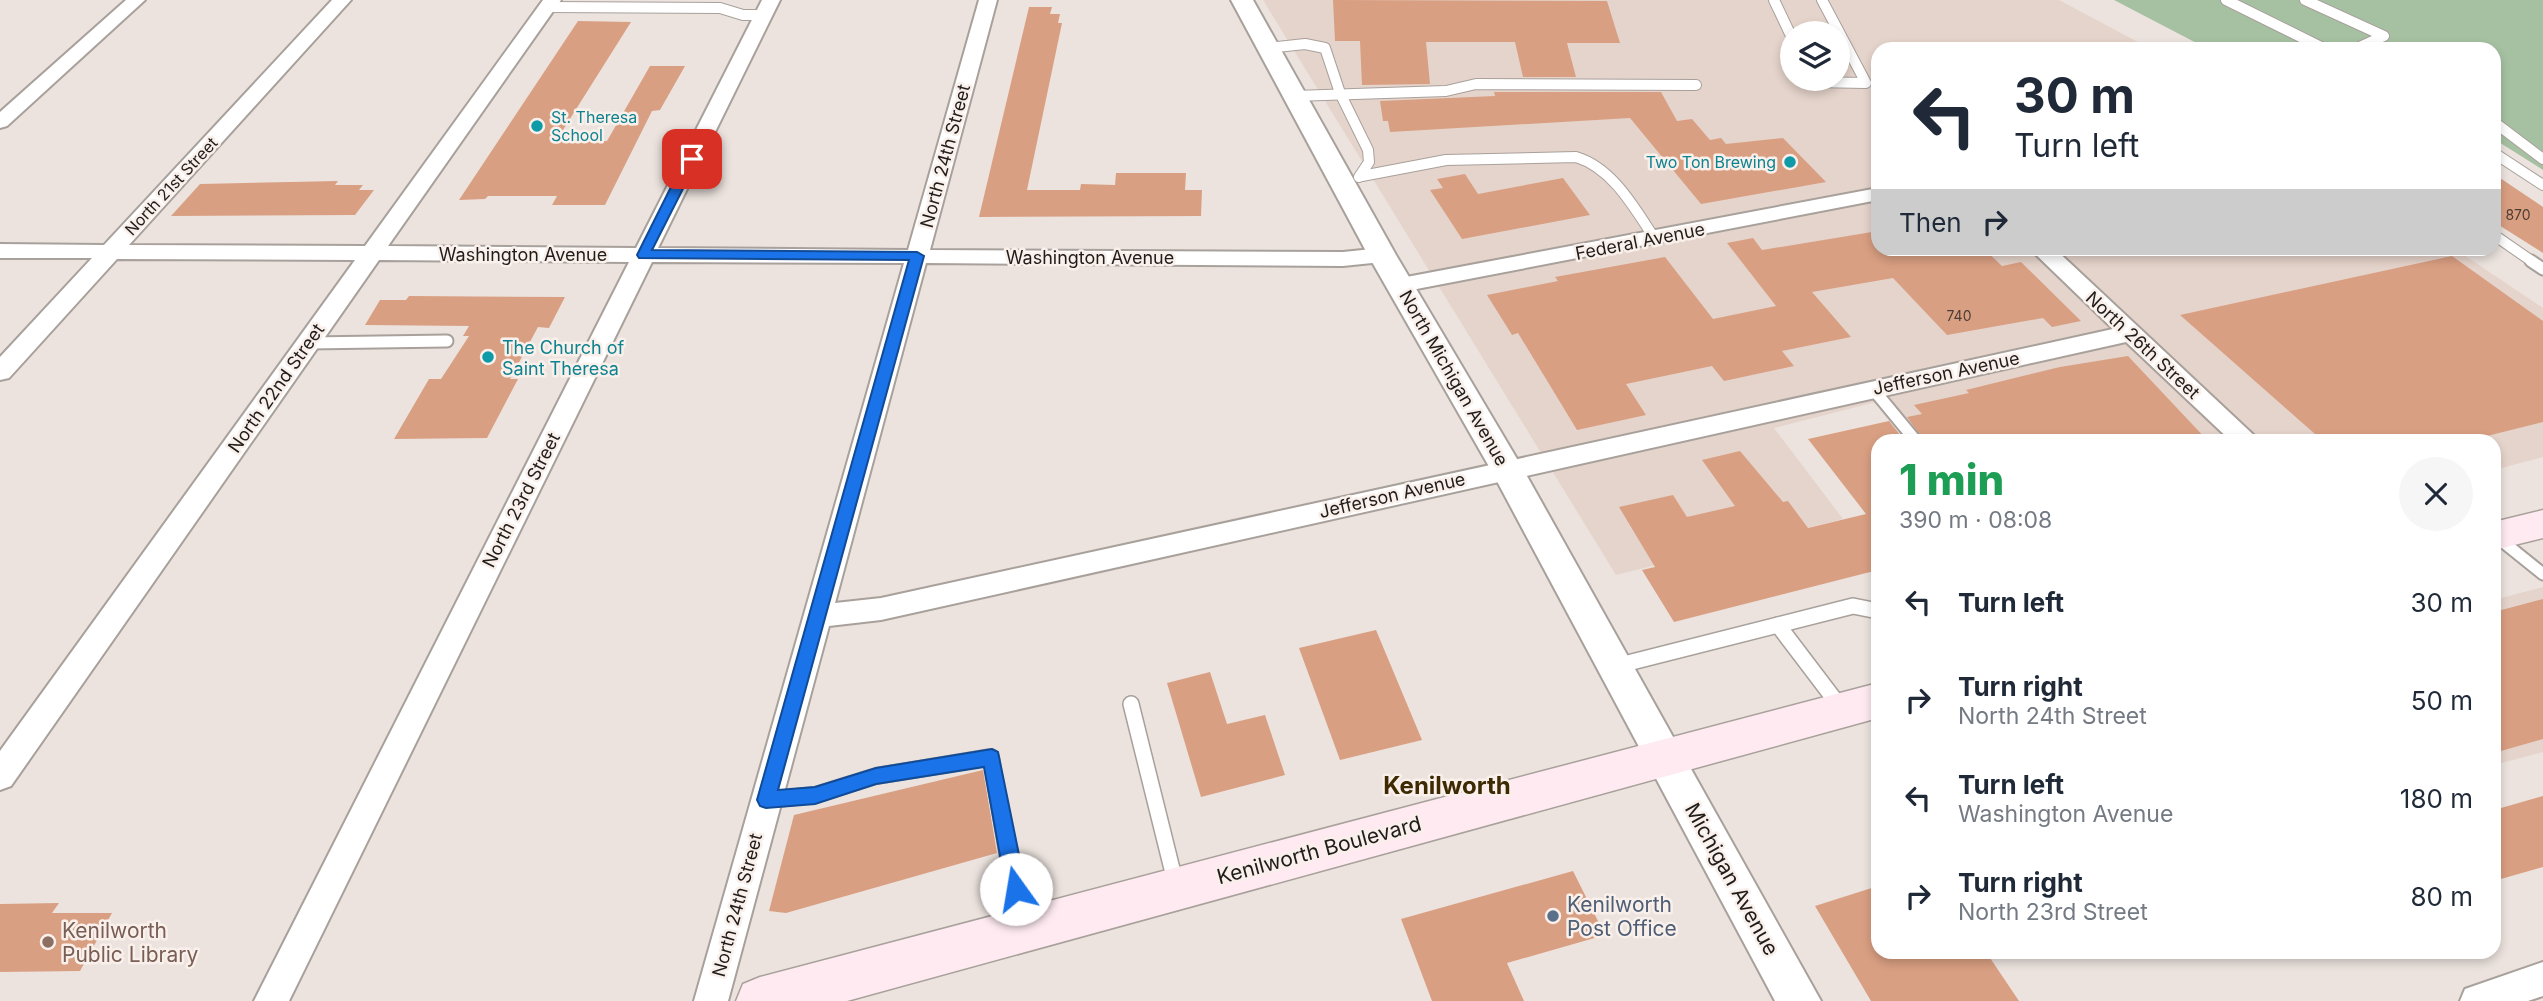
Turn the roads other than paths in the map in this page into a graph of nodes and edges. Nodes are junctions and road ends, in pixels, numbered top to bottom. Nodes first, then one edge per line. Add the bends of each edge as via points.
1 (136, 0) edge
2 (342, 0) edge
3 (988, 0) edge
4 (1242, 0) edge
5 (1774, 0) edge
6 (1822, 0) edge
7 (2226, 0) edge
8 (2305, 0) edge
9 (550, 3) edge
10 (767, 7) edge
11 (1784, 21) edge
12 (1833, 21) edge
13 (2311, 42) edge
14 (2372, 42) edge
15 (1268, 48) junction
16 (1850, 53) edge
17 (1850, 83) edge
18 (1696, 85) dead end
19 (1340, 93) junction
20 (1294, 96) junction
21 (0, 122) edge
22 (2501, 127) edge
23 (2501, 158) edge
24 (2543, 159) edge
25 (1353, 180) junction
26 (2543, 185) edge
27 (1871, 195) edge
28 (1655, 239) junction
29 (2501, 240) edge
30 (0, 251) edge
31 (111, 252) junction
32 (372, 254) junction
33 (644, 255) junction
34 (1382, 255) junction
35 (917, 256) junction
36 (2048, 256) edge
37 (2543, 269) edge
38 (1401, 285) junction
39 (2131, 333) junction
40 (447, 341) dead end
41 (309, 342) junction
42 (0, 372) edge
43 (1872, 389) junction
44 (1910, 434) edge
45 (2239, 434) edge
46 (1507, 469) junction
47 (2543, 524) edge
48 (2501, 534) edge
49 (2501, 541) edge
50 (2543, 574) edge
51 (1871, 610) edge
52 (817, 616) junction
53 (1778, 625) junction
54 (1615, 666) junction
55 (1131, 704) dead end
56 (1860, 705) edge
57 (1665, 757) junction
58 (0, 776) edge
59 (766, 800) junction
60 (1177, 889) junction
61 (1020, 931) junction
62 (2543, 979) edge
63 (271, 1001) edge
64 (711, 1001) edge
65 (760, 1001) edge
66 (1799, 1001) edge
67 (2477, 1001) edge

1 - 21 street
2 - 31 street, North 21st Street
3 - 35 street, North 24th Street
4 - 15 street, North Michigan Avenue
5 - 11 lane
6 - 12 lane
7 - 13 lane
8 - 14 lane via 2385,36
9 - 10 lane via 720,8 743,15
9 - 32 street, North 22nd Street
10 - 33 street, North 23rd Street
15 - 19 lane via 1305,44 1325,48
15 - 20 street, North Michigan Avenue
16 - 17 lane via 1866,83
18 - 19 lane via 1476,84 1446,90
19 - 20 lane
19 - 25 lane via 1368,150 1368,162
20 - 25 street, North Michigan Avenue
22 - 24 lane
23 - 26 lane
25 - 28 lane via 1398,166 1458,157 1562,155 1588,161 1616,186
25 - 34 street, North Michigan Avenue
27 - 28 street, Federal Avenue
28 - 38 street, Federal Avenue
29 - 37 lane
30 - 31 street, Washington Avenue
31 - 32 street, Washington Avenue
31 - 42 street, North 21st Street
32 - 33 street, Washington Avenue
32 - 41 street, North 22nd Street
33 - 35 street, Washington Avenue
33 - 63 street, North 23rd Street
34 - 35 street, Washington Avenue via 1343,259
34 - 38 street, North Michigan Avenue
35 - 52 street, North 24th Street
36 - 39 street, North 26th Street
38 - 46 street, North Michigan Avenue
39 - 43 street, Jefferson Avenue
39 - 45 street, North 26th Street
40 - 41 lane
41 - 58 street, North 22nd Street
43 - 44 lane
43 - 46 street, Jefferson Avenue
46 - 52 street, Jefferson Avenue via 881,609
46 - 54 street, North Michigan Avenue
47 - 48 main road
49 - 50 lane
51 - 53 lane via 1853,606
52 - 59 street, North 24th Street
53 - 54 lane
53 - 56 lane
54 - 57 street, North Michigan Avenue
55 - 60 lane
56 - 57 main road, Kenilworth Boulevard
57 - 60 main road, Kenilworth Boulevard
57 - 66 street, Michigan Avenue
59 - 61 lane via 815,795 876,776 992,757
59 - 64 street, North 24th Street
60 - 61 main road, Kenilworth Boulevard
61 - 65 main road, Kenilworth Boulevard
62 - 67 street

